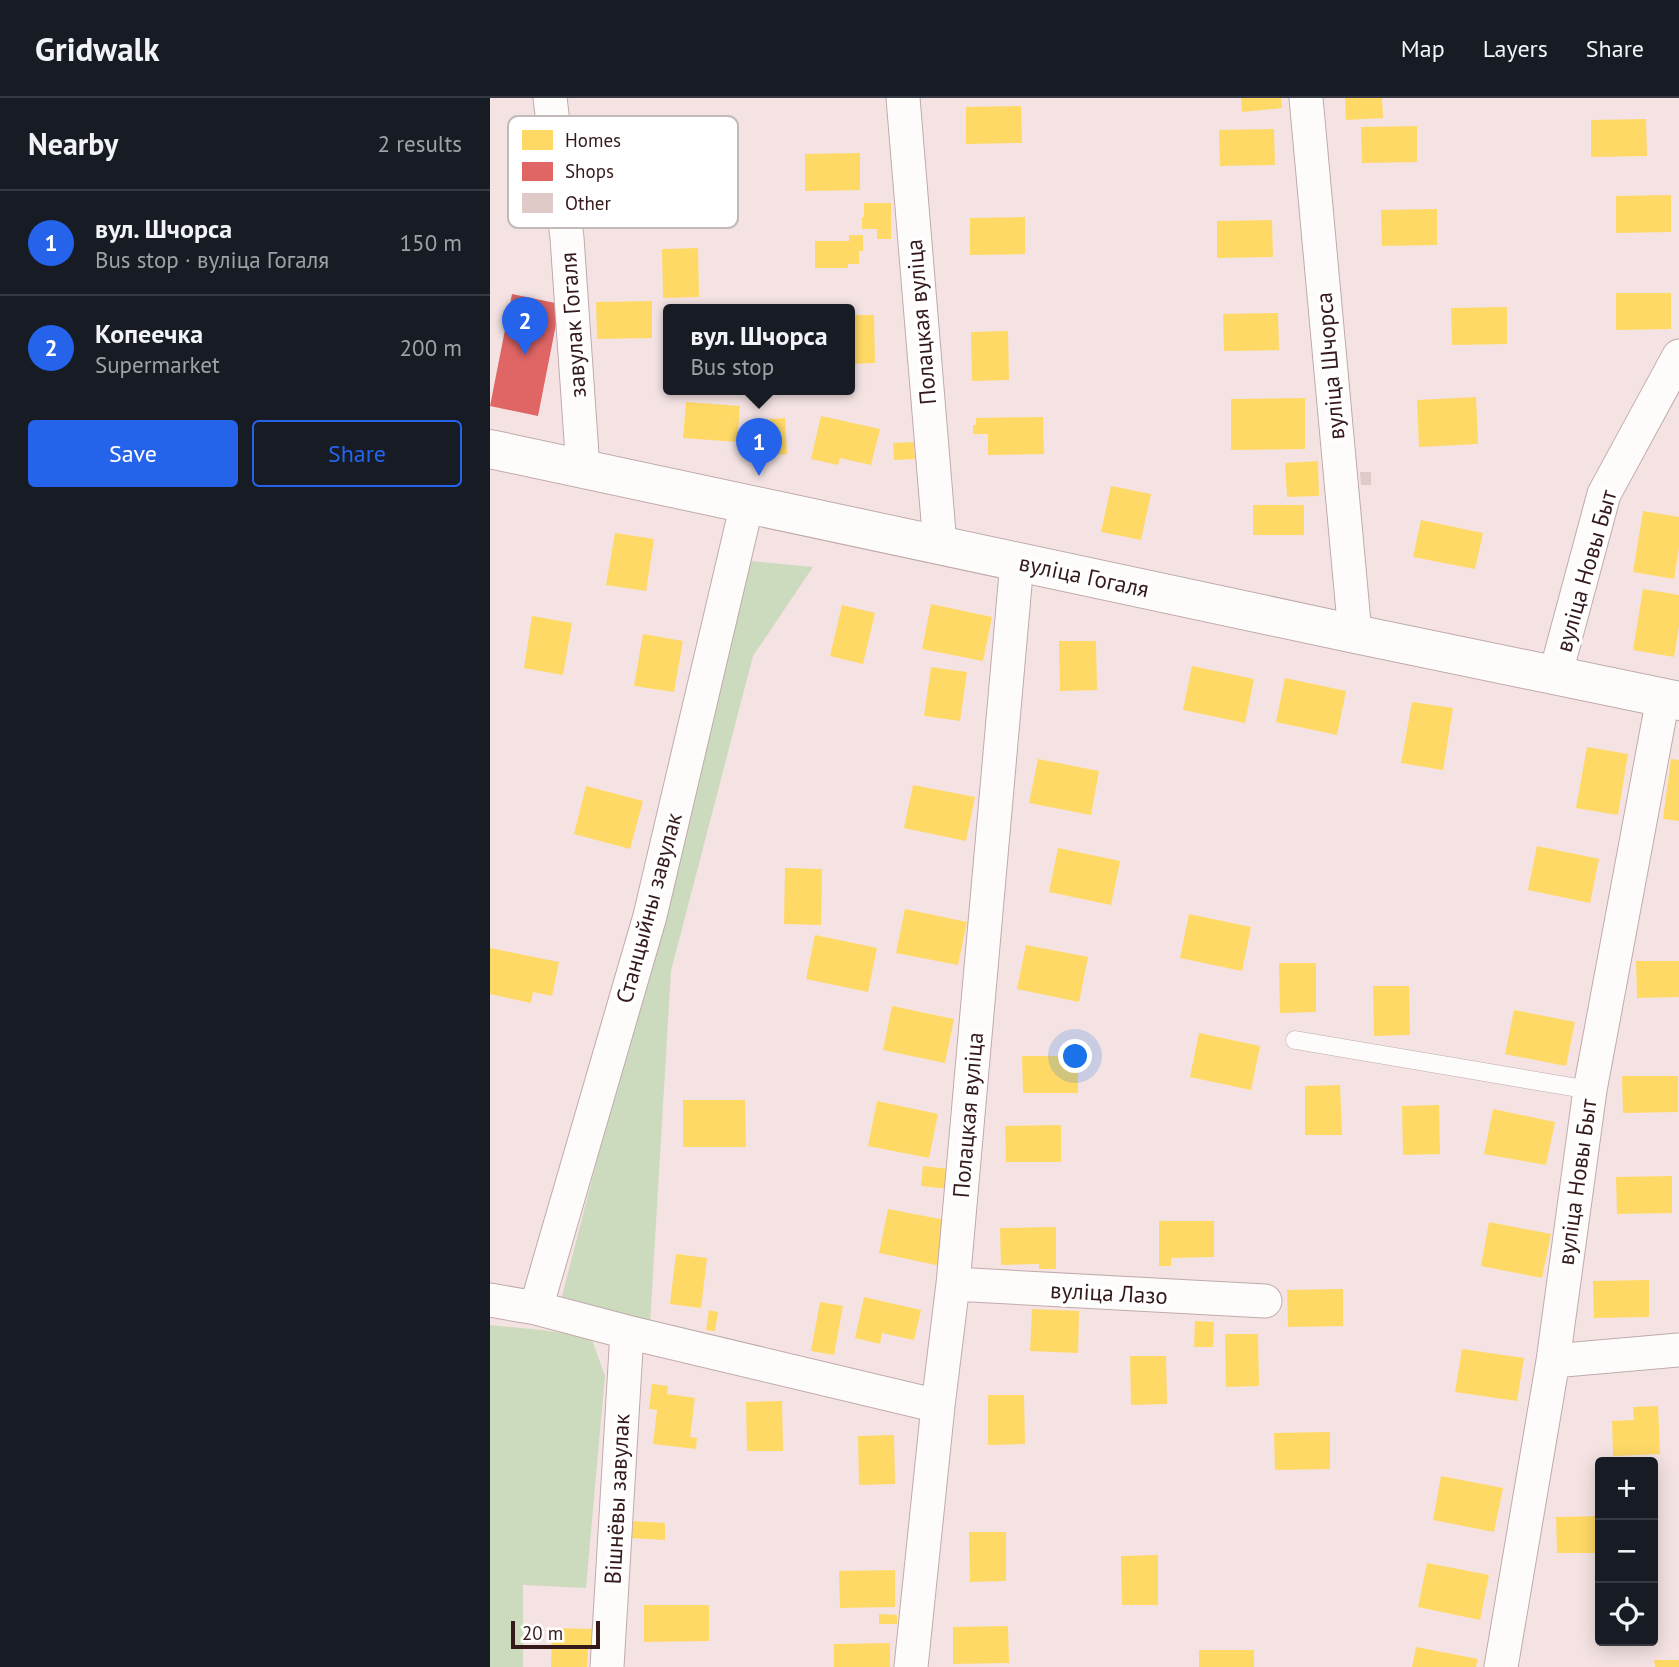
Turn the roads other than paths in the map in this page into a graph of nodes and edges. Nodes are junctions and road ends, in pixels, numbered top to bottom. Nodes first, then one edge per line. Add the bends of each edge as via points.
1 (551, 98) edge
2 (903, 98) edge
3 (1306, 98) edge
4 (553, 116) edge
5 (566, 228) edge
6 (1679, 356) edge
7 (490, 449) edge
8 (583, 468) junction
9 (747, 504) junction
10 (940, 545) junction
11 (1017, 562) junction
12 (1355, 634) junction
13 (1555, 676) junction
14 (1671, 699) edge
15 (1295, 1040) dead end
16 (1590, 1090) junction
17 (953, 1284) junction
18 (490, 1300) edge
19 (1265, 1301) dead end
20 (537, 1308) junction
21 (628, 1332) junction
22 (1679, 1350) edge
23 (1553, 1361) junction
24 (938, 1406) junction
25 (607, 1667) edge
26 (911, 1667) edge
27 (1501, 1667) edge

1 - 4 street, завулак Гогаля
2 - 10 street, Полацкая вуліца
3 - 12 street, вуліца Шчорса
5 - 8 street, завулак Гогаля
6 - 13 street, вуліца Новы Быт via 1604,494
7 - 8 main road, вуліца Гогаля
8 - 9 main road, вуліца Гогаля
9 - 10 main road, вуліца Гогаля
9 - 20 street, Станцыйны завулак via 650,916
10 - 11 main road, вуліца Гогаля
11 - 12 main road, вуліца Гогаля
11 - 17 street, Полацкая вуліца
12 - 13 main road, вуліца Гогаля
13 - 14 main road, вуліца Гогаля
14 - 16 street, вуліца Новы Быт
15 - 16 lane
16 - 23 street, вуліца Новы Быт
17 - 19 street, вуліца Лазо
17 - 24 street, Полацкая вуліца
18 - 20 street
20 - 21 street
21 - 24 street
21 - 25 street, Вішнёвы завулак
22 - 23 street
23 - 27 street, вуліца Новы Быт
24 - 26 street, Полацкая вуліца

